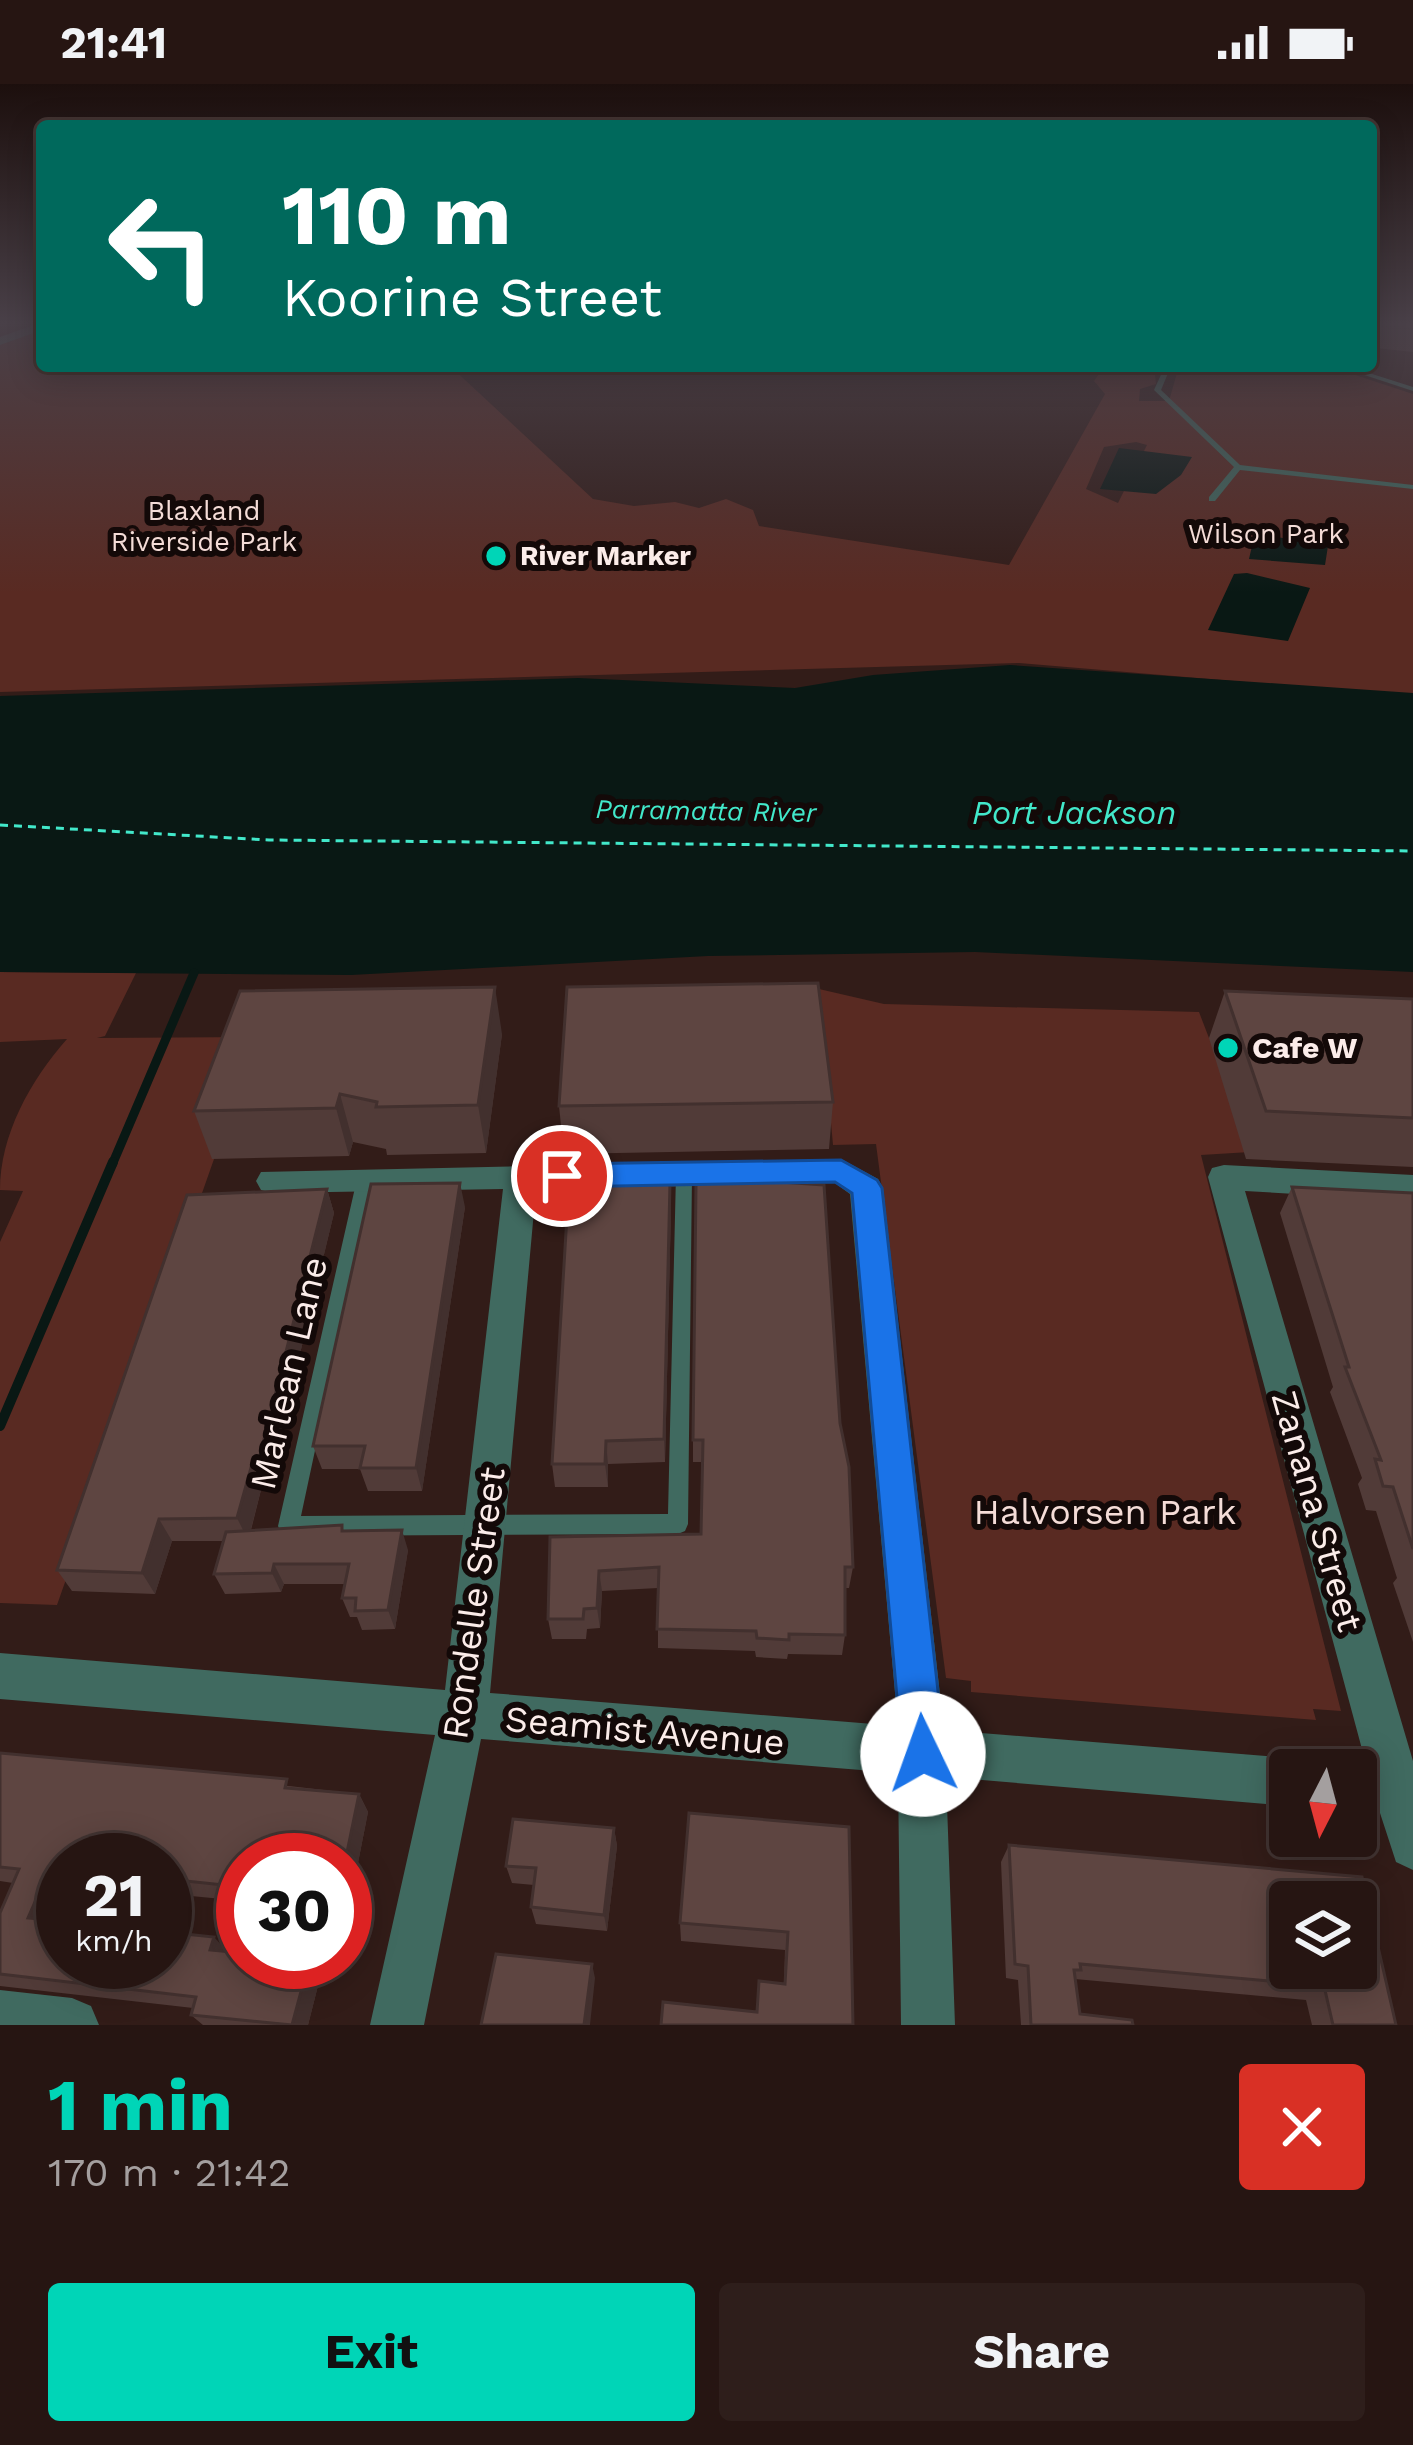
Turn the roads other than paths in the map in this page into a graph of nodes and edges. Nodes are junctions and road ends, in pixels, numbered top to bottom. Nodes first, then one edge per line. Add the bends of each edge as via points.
1 (1180, 412) edge
2 (1238, 467) junction
3 (1413, 488) edge
4 (1212, 499) dead end
5 (684, 1174) junction
6 (521, 1177) junction
7 (365, 1179) junction
8 (273, 1181) dead end
9 (1412, 1191) edge
10 (488, 1523) junction
11 (0, 1676) edge
12 (461, 1715) junction
13 (923, 1754) junction
14 (1269, 1780) edge
15 (1389, 1790) edge
16 (1413, 1844) edge
17 (0, 2017) edge
18 (72, 2025) edge
19 (397, 2025) edge
20 (928, 2025) edge

1 - 2 lane
2 - 3 lane
2 - 4 lane
5 - 6 street
5 - 10 lane via 678,1524
5 - 13 street via 841,1171 866,1188
6 - 7 street
6 - 10 street, Rondelle Street
7 - 8 street
7 - 10 lane, Marlean Lane via 288,1526
9 - 15 street, Zanana Street via 1224,1177
10 - 12 street, Rondelle Street
11 - 12 street, Seamist Avenue
12 - 13 street, Seamist Avenue
12 - 19 street, Rondelle Street
13 - 14 street, Seamist Avenue
13 - 20 street
15 - 16 street, Zanana Street
17 - 18 street

